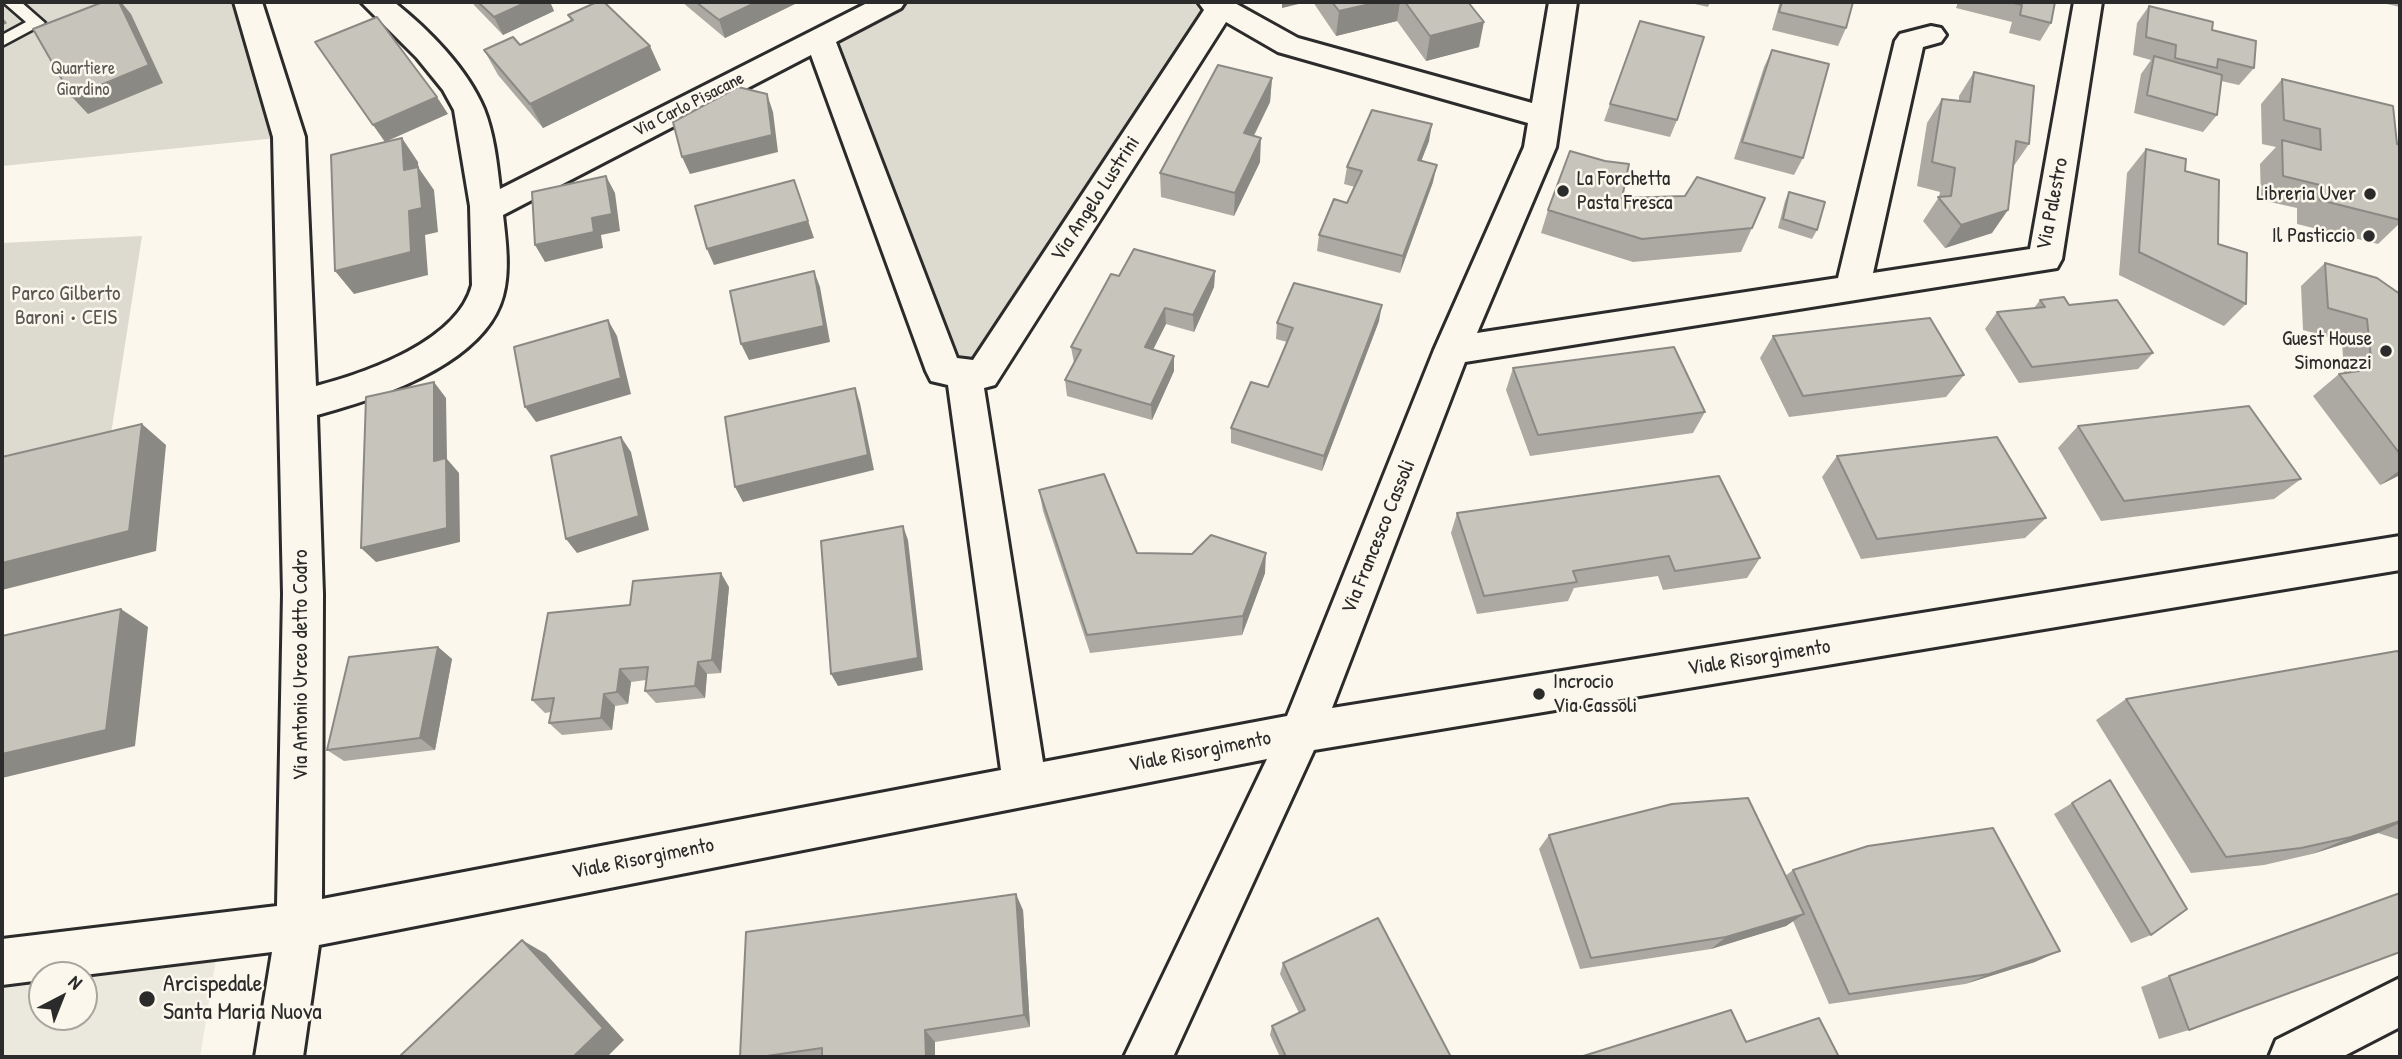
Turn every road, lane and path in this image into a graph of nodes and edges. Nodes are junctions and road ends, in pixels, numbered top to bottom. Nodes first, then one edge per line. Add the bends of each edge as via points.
1 (10, 2) edge
2 (248, 2) edge
3 (375, 2) edge
4 (891, 2) edge
5 (1563, 2) edge
6 (2088, 2) edge
7 (1216, 5) edge
8 (1931, 35) dead end
9 (819, 37) junction
10 (2, 41) edge
11 (1545, 118) junction
12 (488, 209) junction
13 (1853, 288) junction
14 (1452, 350) junction
15 (964, 373) junction
16 (299, 405) junction
17 (2400, 553) edge
18 (1301, 733) junction
19 (1025, 784) junction
20 (299, 926) junction
21 (2, 962) edge
22 (2400, 1002) edge
23 (279, 1057) edge
24 (1148, 1057) edge
25 (2293, 1057) edge

1 - 10 lane via 37,23
2 - 16 street, Via Antonio Urceo detto Codro via 289,137
3 - 12 street via 399,19 464,100
4 - 9 street, Via Carlo Pisacane
5 - 11 street, Via Francesco Cassoli
6 - 13 street, Via Palestro via 2045,259
7 - 11 street, Via Angelo Lustrini via 1288,45
7 - 15 street, Via Angelo Lustrini via 982,374
8 - 13 street via 1910,41
9 - 12 street, Via Carlo Pisacane
9 - 15 street via 944,372
11 - 14 street, Via Francesco Cassoli via 1540,147
12 - 16 street via 486,298 463,326 395,375
13 - 14 street, Via Palestro
14 - 18 street, Via Francesco Cassoli
15 - 19 street
16 - 20 street, Via Antonio Urceo detto Codro via 303,594
17 - 18 street, Viale Risorgimento
18 - 19 street, Viale Risorgimento
18 - 24 street, Via Francesco Cassoli
19 - 20 street, Viale Risorgimento
20 - 21 street, Viale Risorgimento
20 - 23 street, Via Antonio Urceo detto Codro
22 - 25 street

